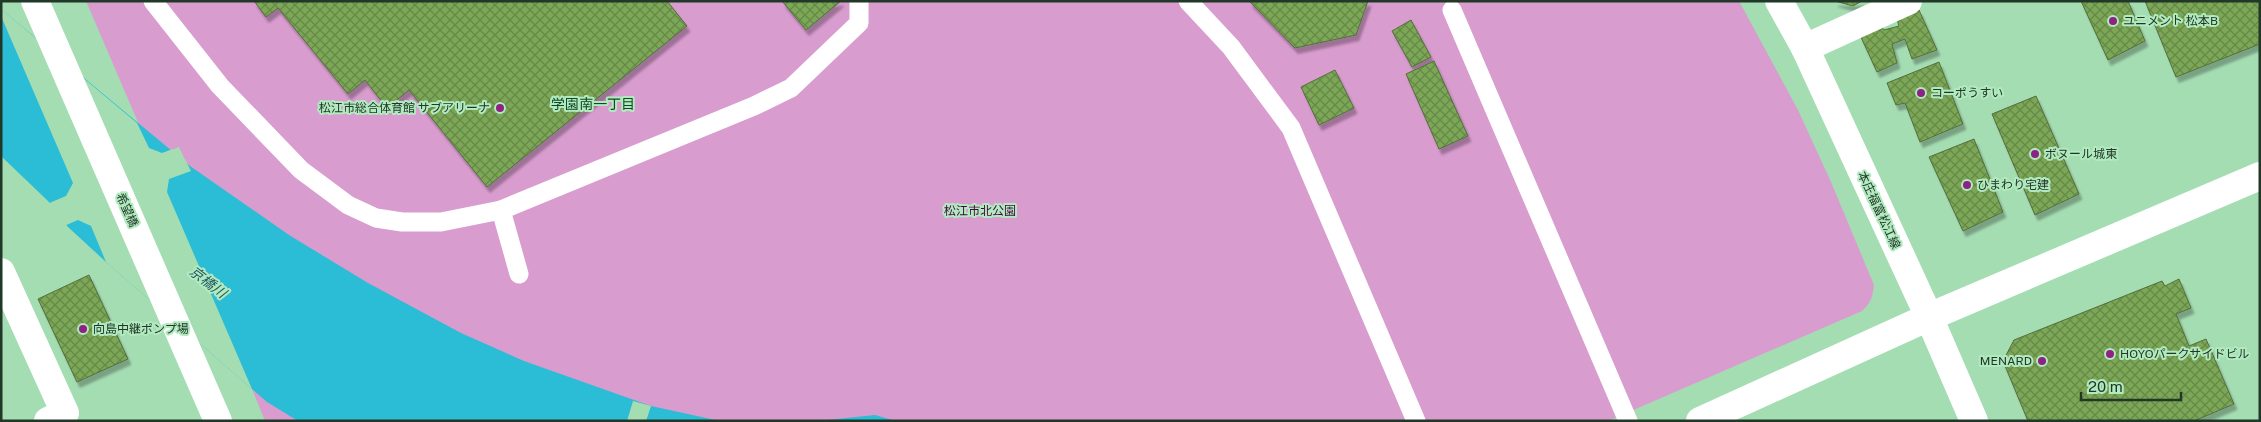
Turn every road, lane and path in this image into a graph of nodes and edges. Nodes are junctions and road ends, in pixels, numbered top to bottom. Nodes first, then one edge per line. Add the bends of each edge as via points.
1 (153, 1) edge
2 (859, 1) edge
3 (1188, 1) edge
4 (1779, 1) edge
5 (1908, 1) edge
6 (1452, 10) dead end
7 (40, 12) edge
8 (1804, 48) junction
9 (2260, 176) edge
10 (500, 210) junction
11 (1, 272) edge
12 (519, 274) dead end
13 (1929, 318) junction
14 (214, 409) edge
15 (48, 421) edge
16 (1416, 421) edge
17 (1628, 421) edge
18 (1700, 421) edge
19 (1974, 421) edge

1 - 10 lane via 220,86 302,170 348,205 376,218 402,222 441,222
2 - 10 lane via 859,23 792,88
3 - 16 lane via 1231,47 1292,128
4 - 8 street, 本庄福富松江線
5 - 8 street
6 - 17 lane
7 - 14 street, 希望橋
8 - 13 street, 本庄福富松江線
9 - 13 street
10 - 12 lane
11 - 15 street via 65,413
13 - 18 street
13 - 19 street, 本庄福富松江線

